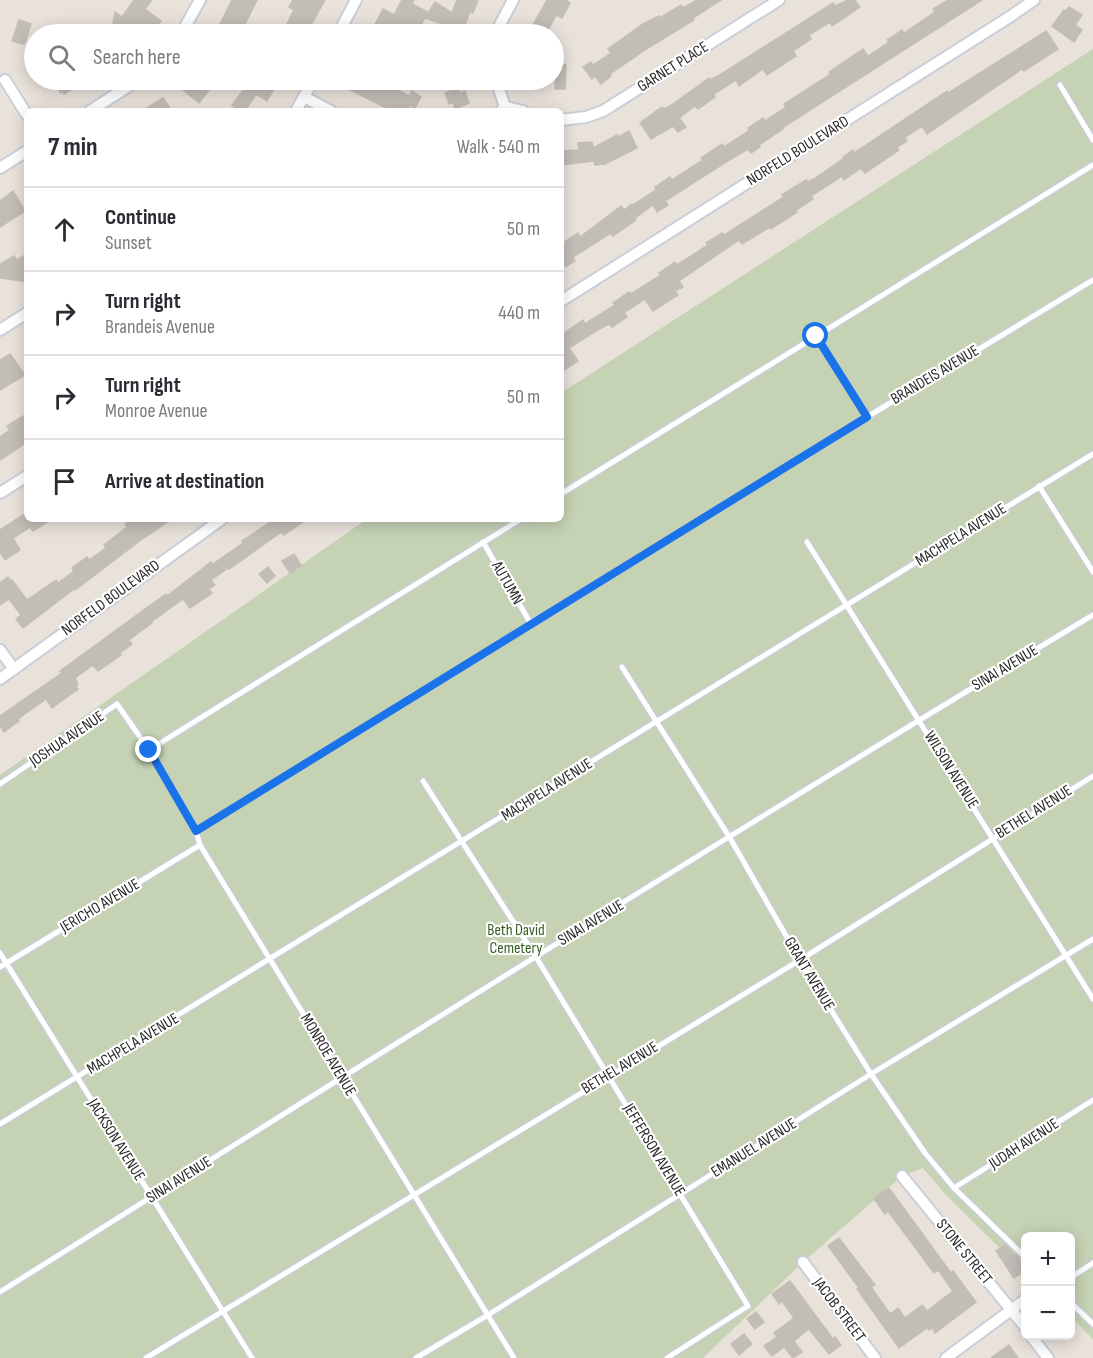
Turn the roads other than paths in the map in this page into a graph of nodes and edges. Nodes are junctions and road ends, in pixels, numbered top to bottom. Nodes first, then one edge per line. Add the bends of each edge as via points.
1 (200, 0) edge
2 (356, 0) edge
3 (513, 0) edge
4 (779, 0) edge
5 (1034, 0) edge
6 (187, 24) edge
7 (343, 24) edge
8 (500, 24) edge
9 (5, 80) dead end
10 (1060, 85) dead end
11 (126, 90) edge
12 (308, 90) edge
13 (498, 90) edge
14 (304, 97) junction
15 (108, 106) edge
16 (298, 108) edge
17 (325, 108) edge
18 (503, 108) edge
19 (24, 110) edge
20 (564, 120) edge
21 (1093, 140) edge
22 (24, 153) edge
23 (1093, 165) edge
24 (0, 168) edge
25 (1093, 280) edge
26 (564, 299) edge
27 (24, 315) edge
28 (0, 330) edge
29 (816, 336) junction
30 (867, 417) junction
31 (1093, 454) edge
32 (24, 478) edge
33 (1039, 486) junction
34 (564, 492) edge
35 (0, 493) edge
36 (218, 522) edge
37 (516, 522) edge
38 (483, 542) junction
39 (807, 542) dead end
40 (1093, 572) edge
41 (846, 605) junction
42 (1093, 615) edge
43 (531, 624) junction
44 (0, 650) edge
45 (622, 667) dead end
46 (14, 669) junction
47 (0, 679) edge
48 (920, 720) junction
49 (656, 723) junction
50 (149, 750) junction
51 (1093, 776) edge
52 (423, 781) dead end
53 (0, 784) edge
54 (196, 831) junction
55 (993, 837) junction
56 (730, 838) junction
57 (462, 842) junction
58 (200, 845) junction
59 (1093, 939) edge
60 (0, 952) edge
61 (1066, 956) junction
62 (536, 957) junction
63 (271, 959) junction
64 (800, 960) junction
65 (6, 963) junction
66 (0, 967) edge
67 (1093, 999) edge
68 (871, 1074) junction
69 (608, 1075) junction
70 (77, 1077) junction
71 (342, 1078) junction
72 (1093, 1100) edge
73 (0, 1124) edge
74 (902, 1176) dead end
75 (954, 1188) junction
76 (681, 1194) junction
77 (412, 1195) junction
78 (152, 1197) junction
79 (1021, 1253) edge
80 (803, 1262) dead end
81 (1093, 1263) edge
82 (1075, 1275) edge
83 (0, 1292) edge
84 (1021, 1303) edge
85 (1075, 1306) edge
86 (1012, 1309) junction
87 (223, 1311) junction
88 (488, 1316) junction
89 (1021, 1321) edge
90 (1093, 1324) edge
91 (1035, 1340) edge
92 (146, 1358) edge
93 (252, 1358) edge
94 (416, 1358) edge
95 (514, 1358) edge
96 (667, 1358) edge
97 (875, 1358) edge
98 (946, 1358) edge
99 (1048, 1358) edge

1 - 6 street
2 - 7 street
3 - 8 street
4 - 20 street, GARNET PLACE via 603,111
5 - 26 street, NORFELD BOULEVARD
9 - 19 street
10 - 21 lane
11 - 15 street
12 - 14 street
13 - 18 street
14 - 16 street
14 - 17 street
22 - 24 street
23 - 29 lane
25 - 30 lane, BRANDEIS AVENUE
27 - 28 street
29 - 30 lane
29 - 34 lane
30 - 43 lane, BRANDEIS AVENUE
31 - 33 lane, MACHPELA AVENUE
32 - 35 street
33 - 40 lane
33 - 41 lane, MACHPELA AVENUE
36 - 46 street, NORFELD BOULEVARD
37 - 38 lane
38 - 43 lane, AUTUMN
38 - 50 lane
39 - 41 lane, WILSON AVENUE
41 - 48 lane, WILSON AVENUE
41 - 49 lane, MACHPELA AVENUE
42 - 48 lane, SINAI AVENUE
43 - 54 lane, BRANDEIS AVENUE
44 - 46 street
45 - 49 lane, GRANT AVENUE
46 - 47 street, NORFELD BOULEVARD
48 - 55 lane, WILSON AVENUE
48 - 56 lane, SINAI AVENUE
49 - 56 lane, GRANT AVENUE
49 - 57 lane, MACHPELA AVENUE
50 - 53 lane, JOSHUA AVENUE via 117,704
50 - 54 lane, MONROE AVENUE
51 - 55 lane, BETHEL AVENUE
52 - 57 lane, JEFFERSON AVENUE
54 - 58 lane, MONROE AVENUE
55 - 61 lane, WILSON AVENUE
55 - 64 lane, BETHEL AVENUE
56 - 62 lane, SINAI AVENUE
56 - 64 lane, GRANT AVENUE
57 - 62 lane, JEFFERSON AVENUE
57 - 63 lane, MACHPELA AVENUE
58 - 63 lane, MONROE AVENUE
58 - 65 lane, JERICHO AVENUE
59 - 61 lane, EMANUEL AVENUE
60 - 65 lane, JACKSON AVENUE
61 - 67 lane, WILSON AVENUE
61 - 68 lane, EMANUEL AVENUE
62 - 69 lane, JEFFERSON AVENUE
62 - 71 lane, SINAI AVENUE
63 - 70 lane, MACHPELA AVENUE
63 - 71 lane, MONROE AVENUE
64 - 68 lane, GRANT AVENUE
64 - 69 lane, BETHEL AVENUE
65 - 66 lane, JERICHO AVENUE
65 - 70 lane, JACKSON AVENUE
68 - 75 lane, GRANT AVENUE
68 - 76 lane, EMANUEL AVENUE
69 - 76 lane, JEFFERSON AVENUE
69 - 77 lane, BETHEL AVENUE
70 - 73 lane, MACHPELA AVENUE
70 - 78 lane, JACKSON AVENUE
71 - 77 lane, MONROE AVENUE
71 - 78 lane, SINAI AVENUE
72 - 75 lane, JUDAH AVENUE
74 - 86 street, STONE STREET
75 - 79 lane, GRANT AVENUE
76 - 88 lane, EMANUEL AVENUE
76 - 96 lane, JEFFERSON AVENUE via 748,1306
77 - 87 lane, BETHEL AVENUE
77 - 88 lane, MONROE AVENUE
78 - 83 lane, SINAI AVENUE
78 - 87 lane, JACKSON AVENUE
80 - 97 street, JACOB STREET
81 - 82 lane
84 - 86 street
85 - 90 lane
86 - 89 street, STONE STREET
86 - 98 street
87 - 92 lane, BETHEL AVENUE
87 - 93 lane, JACKSON AVENUE
88 - 94 lane, EMANUEL AVENUE
88 - 95 lane, MONROE AVENUE
91 - 99 street

